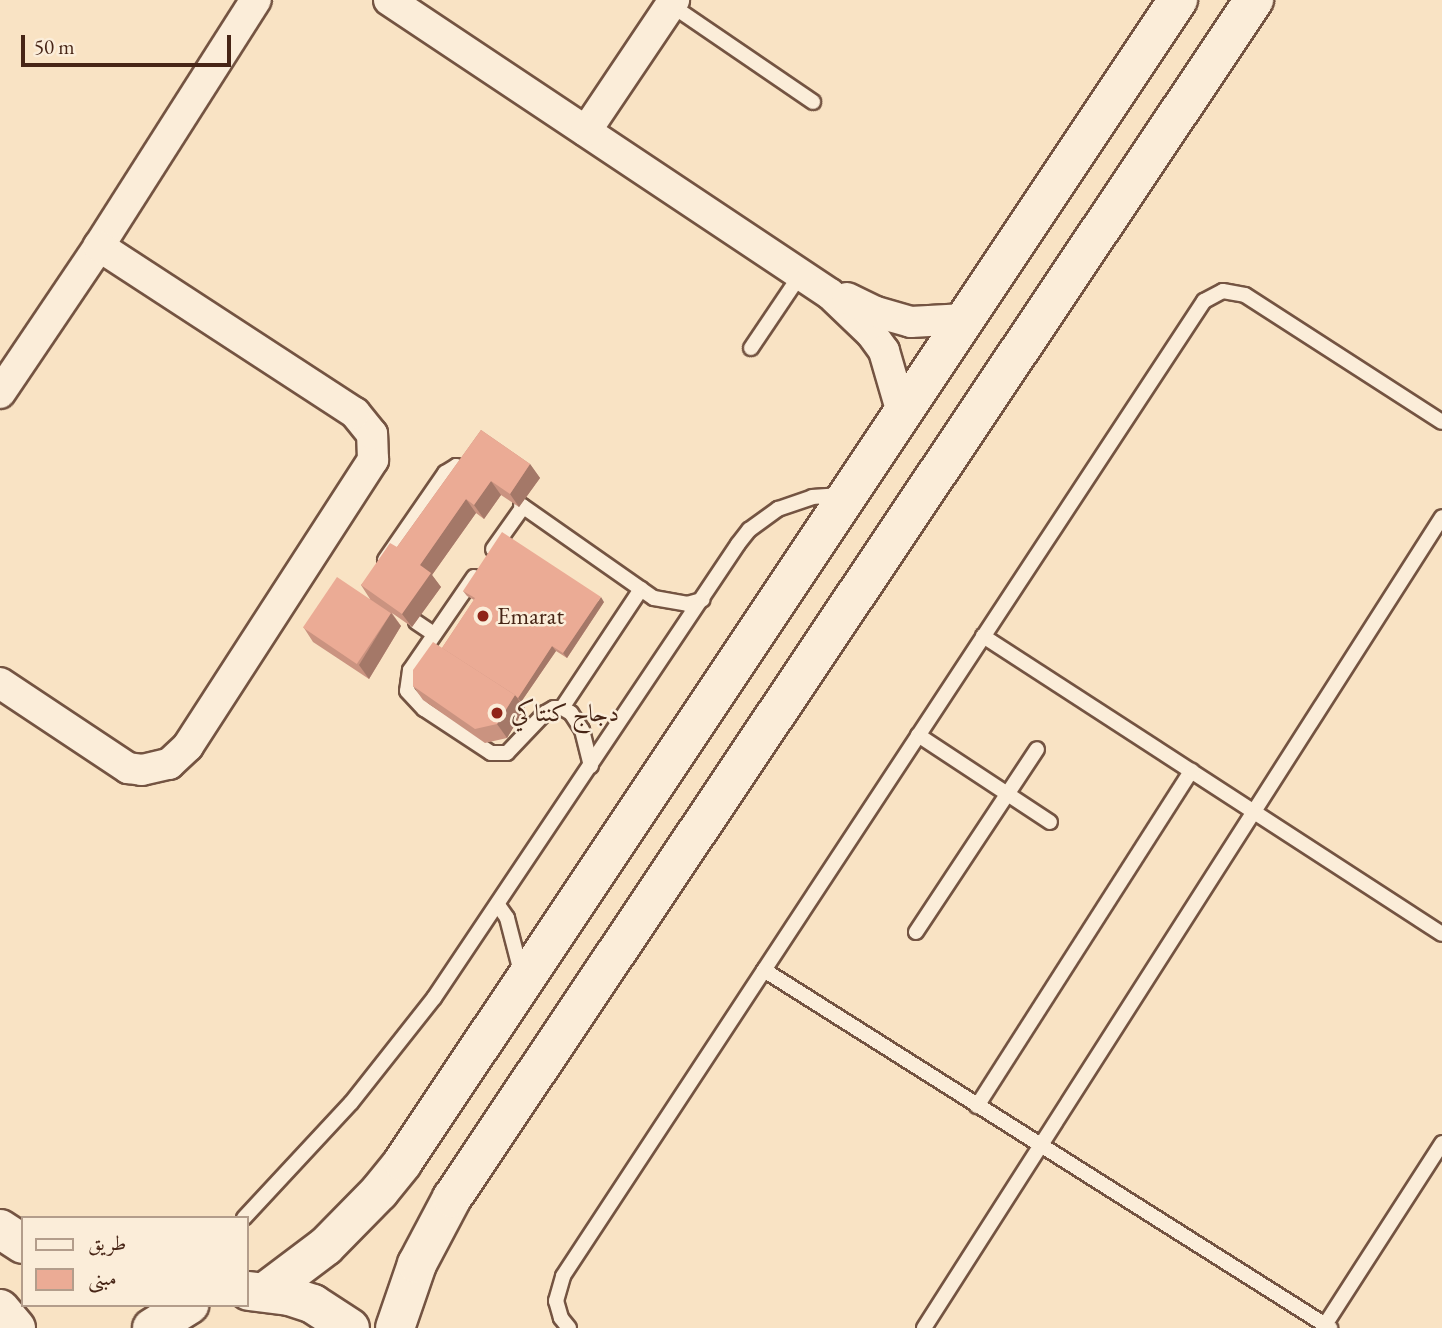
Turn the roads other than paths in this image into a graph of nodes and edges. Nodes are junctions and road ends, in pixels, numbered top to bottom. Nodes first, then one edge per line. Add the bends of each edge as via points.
1 (256, 0) edge
2 (390, 0) edge
3 (1178, 0) edge
4 (1254, 0) edge
5 (673, 2) edge
6 (813, 103) dead end
7 (586, 131) junction
8 (99, 246) junction
9 (800, 274) junction
10 (830, 294) junction
11 (965, 319) junction
12 (751, 348) dead end
13 (0, 393) edge
14 (902, 413) junction
15 (1442, 422) edge
16 (471, 470) edge
17 (848, 495) junction
18 (1442, 517) edge
19 (375, 576) edge
20 (641, 589) junction
21 (702, 600) junction
22 (416, 622) dead end
23 (434, 634) junction
24 (983, 636) junction
25 (0, 683) edge
26 (562, 708) junction
27 (918, 735) junction
28 (1037, 749) dead end
29 (591, 766) junction
30 (1191, 771) junction
31 (1006, 793) junction
32 (1254, 812) junction
33 (1050, 822) dead end
34 (498, 905) junction
35 (916, 932) dead end
36 (1442, 934) edge
37 (764, 970) junction
38 (523, 980) junction
39 (977, 1106) junction
40 (1442, 1143) edge
41 (1040, 1146) junction
42 (246, 1216) edge
43 (0, 1229) edge
44 (21, 1243) edge
45 (256, 1292) edge
46 (186, 1307) edge
47 (0, 1309) edge
48 (1326, 1327) edge
49 (16, 1328) edge
50 (152, 1328) edge
51 (350, 1328) edge
52 (395, 1328) edge
53 (569, 1328) edge
54 (924, 1328) edge

1 - 8 street
2 - 7 street
3 - 11 street
4 - 52 street via 452,1198 417,1264
5 - 6 lane
5 - 7 street
7 - 9 street
8 - 13 street
8 - 25 street via 355,413 372,434 373,460 188,746 169,764 128,768
9 - 10 street
9 - 12 lane
10 - 11 street via 911,322
10 - 14 street via 884,351
11 - 14 street
14 - 17 street
15 - 24 lane via 1245,295 1216,293 1200,307
16 - 19 lane via 456,466 445,473
17 - 21 lane via 794,501 763,519 738,544
17 - 38 street
18 - 32 lane
20 - 21 lane via 670,602
20 - 23 lane via 522,506
20 - 26 lane
21 - 29 lane
22 - 23 lane
23 - 26 lane via 410,670 407,691 424,709 491,753 507,752 545,713
24 - 27 lane
24 - 30 lane
26 - 29 lane via 582,730
27 - 31 lane
27 - 37 lane
28 - 31 lane
29 - 34 lane
30 - 32 lane
30 - 39 lane
31 - 33 lane
31 - 35 lane
32 - 36 lane
32 - 41 lane
34 - 38 lane via 507,918
34 - 42 lane via 393,1052
37 - 39 lane
37 - 53 lane via 563,1276 556,1301
38 - 45 street via 379,1192 326,1246
39 - 41 lane
40 - 48 lane
41 - 48 lane
41 - 54 lane
43 - 44 street
45 - 51 street via 313,1304
46 - 50 street
47 - 49 street

